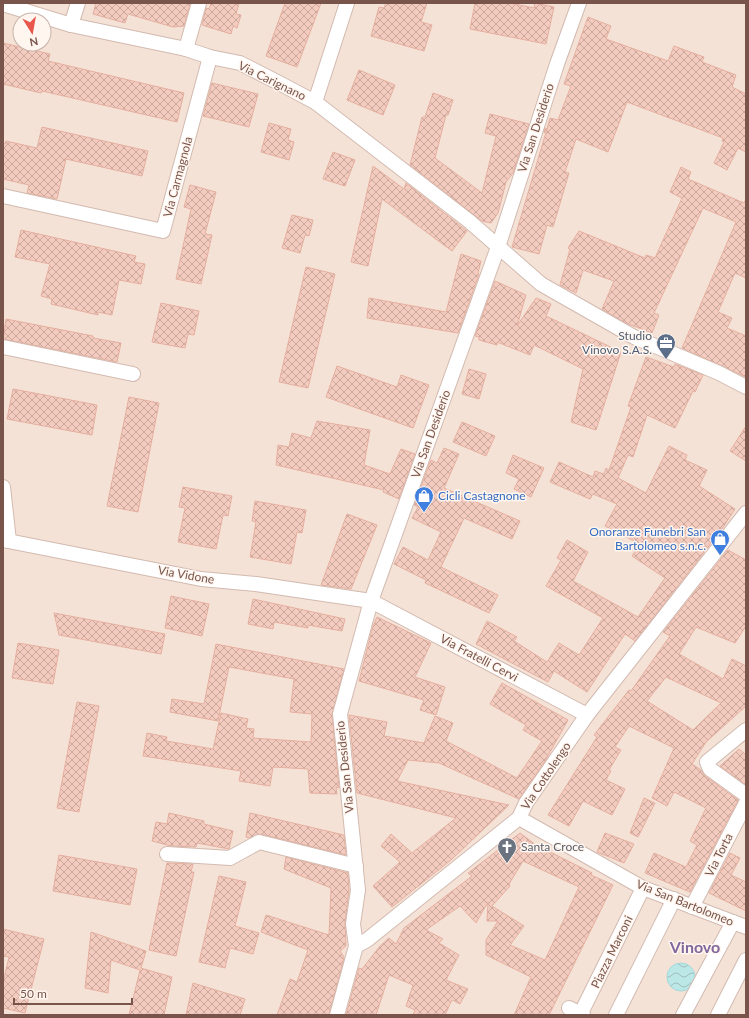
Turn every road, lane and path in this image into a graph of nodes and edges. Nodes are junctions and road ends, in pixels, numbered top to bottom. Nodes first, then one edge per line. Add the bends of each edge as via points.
1 (78, 3) edge
2 (199, 3) edge
3 (347, 3) edge
4 (579, 3) edge
5 (3, 4) edge
6 (71, 25) junction
7 (186, 49) junction
8 (210, 57) junction
9 (315, 102) junction
10 (3, 196) edge
11 (498, 247) junction
12 (3, 347) edge
13 (133, 374) dead end
14 (746, 387) edge
15 (3, 487) edge
16 (746, 513) edge
17 (6, 540) edge
18 (371, 601) junction
19 (587, 716) junction
20 (746, 730) edge
21 (746, 795) edge
22 (746, 803) edge
23 (519, 818) junction
24 (167, 854) dead end
25 (356, 866) junction
26 (643, 888) junction
27 (674, 899) junction
28 (692, 906) junction
29 (739, 925) edge
30 (356, 946) junction
31 (746, 960) edge
32 (578, 1013) edge
33 (337, 1015) edge
34 (616, 1015) edge
35 (683, 1015) edge
36 (718, 1015) edge

1 - 6 street
2 - 7 street
3 - 9 street
4 - 11 street, Via San Desiderio
5 - 6 street, Via Carignano
6 - 7 street, Via Carignano
7 - 8 street, Via Carignano
8 - 9 street, Via Carignano via 240,63
8 - 10 street, Via Carmagnola via 163,231
9 - 11 street, Via Carignano via 469,221
11 - 14 street, Via Carignano via 541,284 621,330
11 - 18 street, Via San Desiderio
12 - 13 street
15 - 17 street
16 - 19 street, Via Cottolengo
17 - 18 street, Via Vidone via 201,579 256,584
18 - 19 street, Via Fratelli Cervi
18 - 25 street, Via San Desiderio via 340,714
19 - 23 street, Via Cottolengo via 526,803
20 - 21 street via 707,762 710,769
22 - 28 street, Via Torta
23 - 26 street, Via San Bartolomeo
23 - 30 street, Via Cottolengo via 367,940
24 - 25 street via 230,858 259,842
25 - 30 street, Via San Desiderio via 358,890 353,924
26 - 27 street, Via San Bartolomeo
26 - 32 street, Piazza Marconi
27 - 28 street, Via San Bartolomeo
27 - 34 street
28 - 29 street, Via San Bartolomeo
29 - 35 street
30 - 33 street
31 - 36 street

